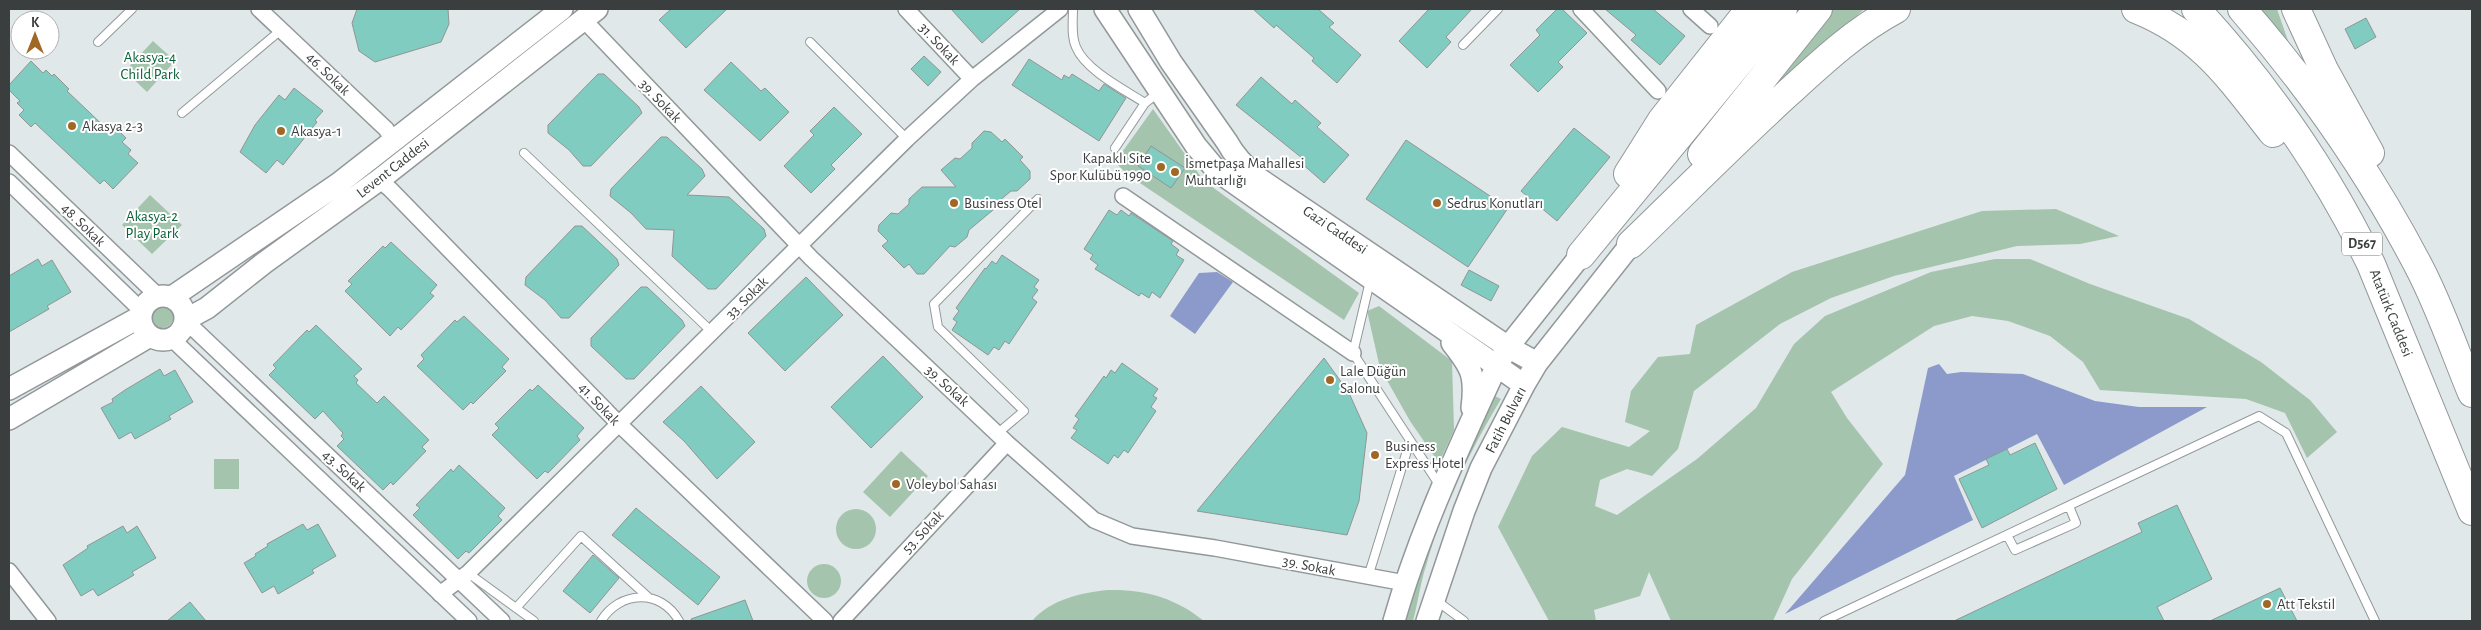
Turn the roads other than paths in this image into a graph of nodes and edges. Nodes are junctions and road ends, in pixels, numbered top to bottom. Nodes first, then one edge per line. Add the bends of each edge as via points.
1 (132, 9) edge
2 (259, 9) edge
3 (562, 9) edge
4 (906, 9) edge
5 (1060, 9) edge
6 (1073, 9) edge
7 (1105, 9) edge
8 (1139, 9) edge
9 (1498, 9) edge
10 (1581, 9) edge
11 (1691, 9) edge
12 (1750, 9) edge
13 (1818, 9) edge
14 (1896, 9) edge
15 (2136, 9) edge
16 (2196, 9) edge
17 (2242, 9) edge
18 (2296, 9) edge
19 (1780, 13) edge
20 (590, 14) edge
21 (1710, 26) dead end
22 (281, 30) junction
23 (98, 42) dead end
24 (810, 42) dead end
25 (1463, 45) dead end
26 (972, 79) junction
27 (1658, 91) dead end
28 (1152, 97) junction
29 (182, 113) dead end
30 (907, 139) junction
31 (394, 141) junction
32 (1115, 148) dead end
33 (9, 153) edge
34 (524, 153) dead end
35 (379, 180) junction
36 (9, 182) edge
37 (1123, 196) dead end
38 (1038, 199) dead end
39 (1631, 244) junction
40 (798, 246) junction
41 (1581, 254) junction
42 (2371, 264) junction
43 (2420, 268) junction
44 (1371, 279) junction
45 (165, 296) junction
46 (141, 313) junction
47 (1435, 321) junction
48 (180, 327) junction
49 (712, 332) junction
50 (150, 336) junction
51 (1508, 347) junction
52 (1353, 353) junction
53 (1537, 363) junction
54 (1496, 367) junction
55 (1524, 385) junction
56 (9, 389) edge
57 (2472, 393) edge
58 (9, 419) edge
59 (1470, 423) junction
60 (620, 425) junction
61 (1002, 438) junction
62 (1410, 441) junction
63 (1442, 488) junction
64 (2069, 506) junction
65 (2472, 511) edge
66 (2007, 535) junction
67 (9, 570) edge
68 (464, 577) junction
69 (1368, 577) junction
70 (1405, 583) junction
71 (440, 594) junction
72 (648, 597) junction
73 (1434, 598) junction
74 (516, 608) junction
75 (48, 621) edge
76 (469, 621) edge
77 (502, 621) edge
78 (534, 621) edge
79 (600, 621) edge
80 (678, 621) edge
81 (825, 621) edge
82 (841, 621) edge
83 (1394, 621) edge
84 (1427, 621) edge
85 (1464, 621) edge
86 (1824, 621) edge
87 (2375, 621) edge

1 - 23 lane
2 - 22 street, 46. Sokak
3 - 31 street, Levent Caddesi
4 - 26 street, 31. Sokak
5 - 26 street, 33. Sokak
6 - 28 lane via 1074,39 1080,54 1094,69
7 - 28 street
8 - 51 street, Gazi Caddesi via 1171,62 1245,167
9 - 25 lane
10 - 27 street
11 - 21 street
12 - 41 highway via 1662,120
13 - 39 highway
14 - 39 highway via 1831,54
15 - 42 highway via 2172,27 2218,63
16 - 42 highway, Atatürk Caddesi / D567 via 2251,72 2273,103 2334,193
17 - 43 highway, D567 via 2353,155
18 - 43 highway via 2324,70 2395,201
19 - 41 highway
20 - 35 street, Levent Caddesi
20 - 40 street, 39. Sokak
22 - 29 lane
22 - 31 street, 46. Sokak
24 - 30 lane
26 - 30 street, 33. Sokak
28 - 32 lane
28 - 44 street via 1217,171
30 - 40 street, 33. Sokak
31 - 45 street, Levent Caddesi via 195,284
33 - 45 street, 48. Sokak
34 - 49 lane
35 - 48 street, Levent Caddesi
35 - 60 street, 41. Sokak
36 - 46 street
37 - 52 street
38 - 61 lane via 934,304 938,327 1024,410
39 - 53 street, Fatih Bulvarı
40 - 49 street, 33. Sokak
40 - 61 street, 39. Sokak
41 - 51 street, Fatih Bulvarı
42 - 65 highway, Atatürk Caddesi / D567
43 - 57 highway, D567
44 - 47 street
44 - 52 lane
45 - 46 street via 145,303
45 - 48 street via 183,308
46 - 50 street via 141,324
46 - 56 street
47 - 54 street
47 - 59 street via 1469,364 1475,388
48 - 50 street via 157,339
48 - 68 street, 43. Sokak via 191,326
48 - 71 street, 43. Sokak
49 - 60 street, 33. Sokak
50 - 58 street
51 - 53 street, Gazi Caddesi
51 - 54 street, Fatih Bulvarı
52 - 62 lane
53 - 55 street, Fatih Bulvarı
54 - 55 street
54 - 59 street, Fatih Bulvarı
55 - 73 street, Fatih Bulvarı via 1481,468
59 - 63 street, Fatih Bulvarı
60 - 68 street, 33. Sokak
60 - 81 street, 41. Sokak
61 - 69 street, 39. Sokak via 1094,520 1132,536
61 - 82 street, 53. Sokak
62 - 63 lane
62 - 69 lane
63 - 70 street, Fatih Bulvarı
64 - 66 lane
64 - 66 lane via 2076,523 2015,550
64 - 87 lane via 2259,416 2286,434
66 - 86 lane
67 - 75 street
68 - 71 street, 33. Sokak
68 - 74 lane
68 - 77 street, 43. Sokak
69 - 70 street, 39. Sokak
70 - 83 street, Fatih Bulvarı
71 - 76 street, 43. Sokak
72 - 74 lane via 581,536
72 - 79 lane via 618,602
72 - 80 lane via 662,603
73 - 84 street, Fatih Bulvarı
73 - 85 lane
74 - 78 lane

